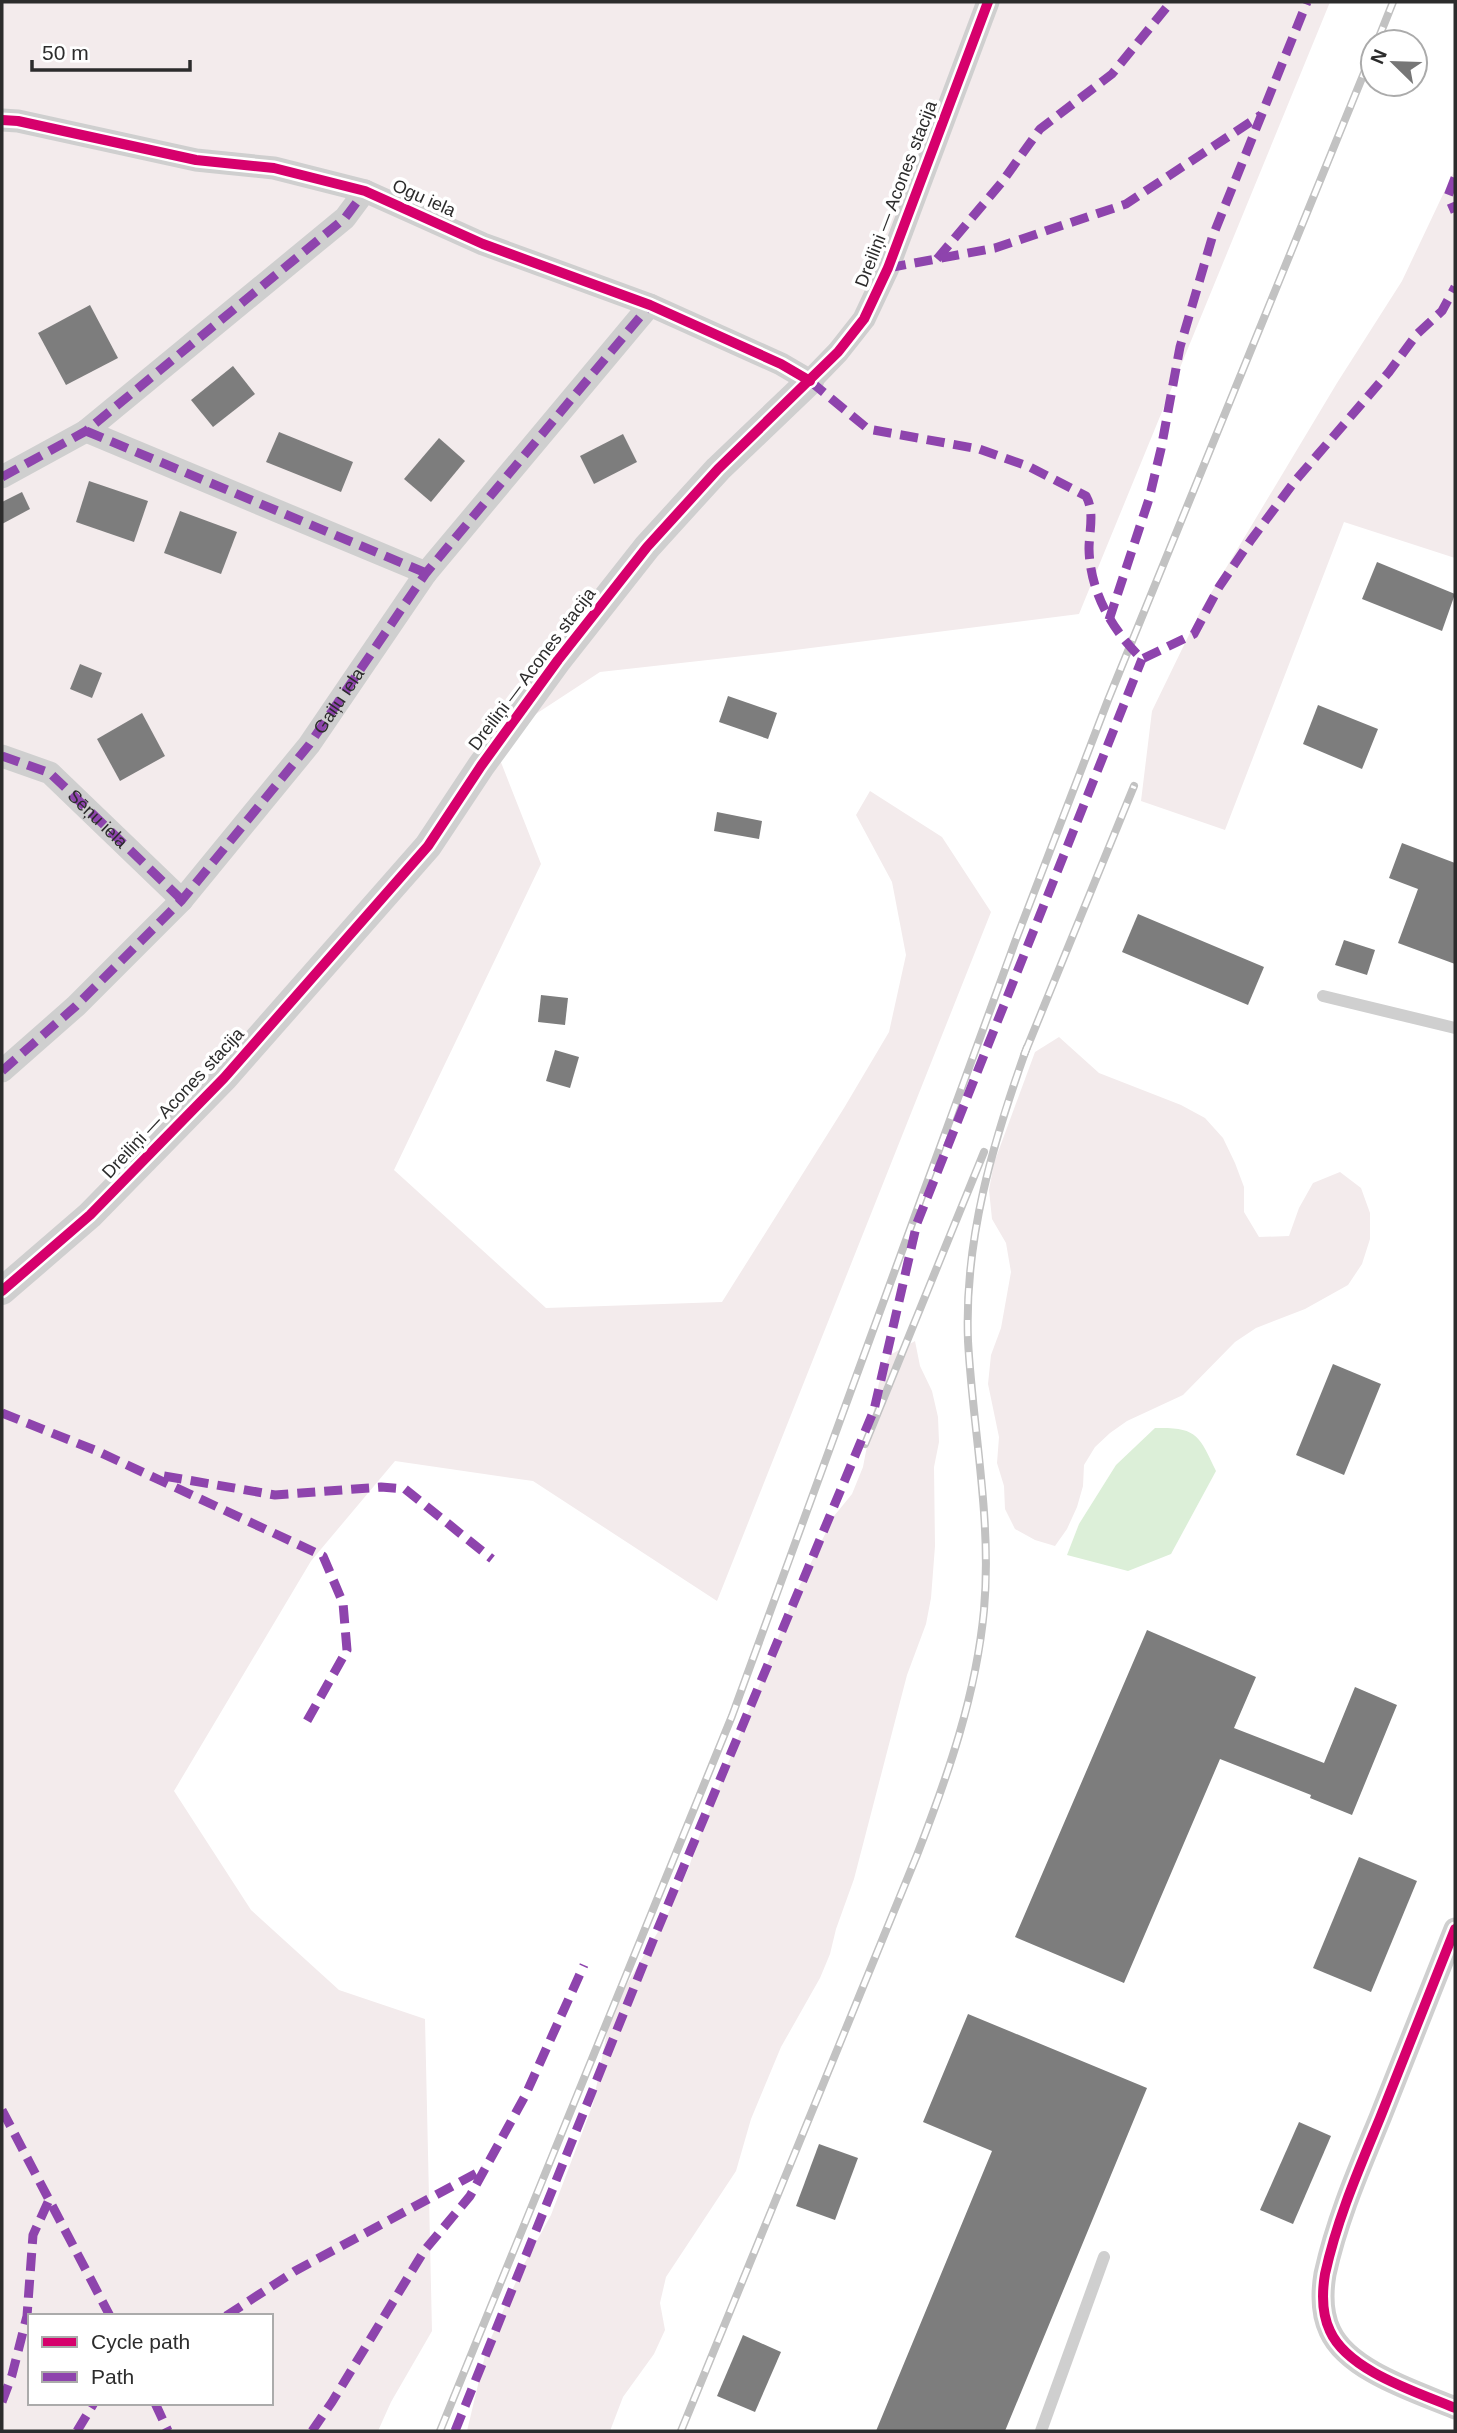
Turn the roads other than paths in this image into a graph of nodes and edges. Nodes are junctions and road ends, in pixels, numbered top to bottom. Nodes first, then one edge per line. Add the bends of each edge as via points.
1 (988, 2) edge
2 (2, 120) edge
3 (365, 191) junction
4 (650, 305) junction
5 (810, 381) junction
6 (86, 431) junction
7 (2, 477) edge
8 (426, 573) junction
9 (2, 756) edge
10 (182, 900) junction
11 (1323, 996) dead end
12 (1455, 1028) edge
13 (2, 1071) edge
14 (2, 1291) edge
15 (1455, 1929) edge
16 (1104, 2257) dead end
17 (1455, 2407) edge
18 (1041, 2431) edge

1 - 5 street, Dreiliņi — Acones stacija via 888,268 864,319
2 - 3 street, Ogu iela via 196,160 274,167
3 - 4 street, Ogu iela via 483,244
3 - 6 street via 345,218
4 - 5 street, Ogu iela
4 - 8 street, Gaiļu iela
5 - 14 street, Dreiliņi — Acones stacija via 718,469 647,547 558,660 428,846 224,1078 90,1215
6 - 7 street
6 - 8 street
8 - 10 street, Gaiļu iela via 309,745
9 - 10 street, Sēņu iela via 50,773
10 - 13 street, Gaiļu iela via 76,1006
11 - 12 lane
15 - 17 street via 1341,2213 1323,2304 1330,2332 1346,2353 1396,2383
16 - 18 lane

